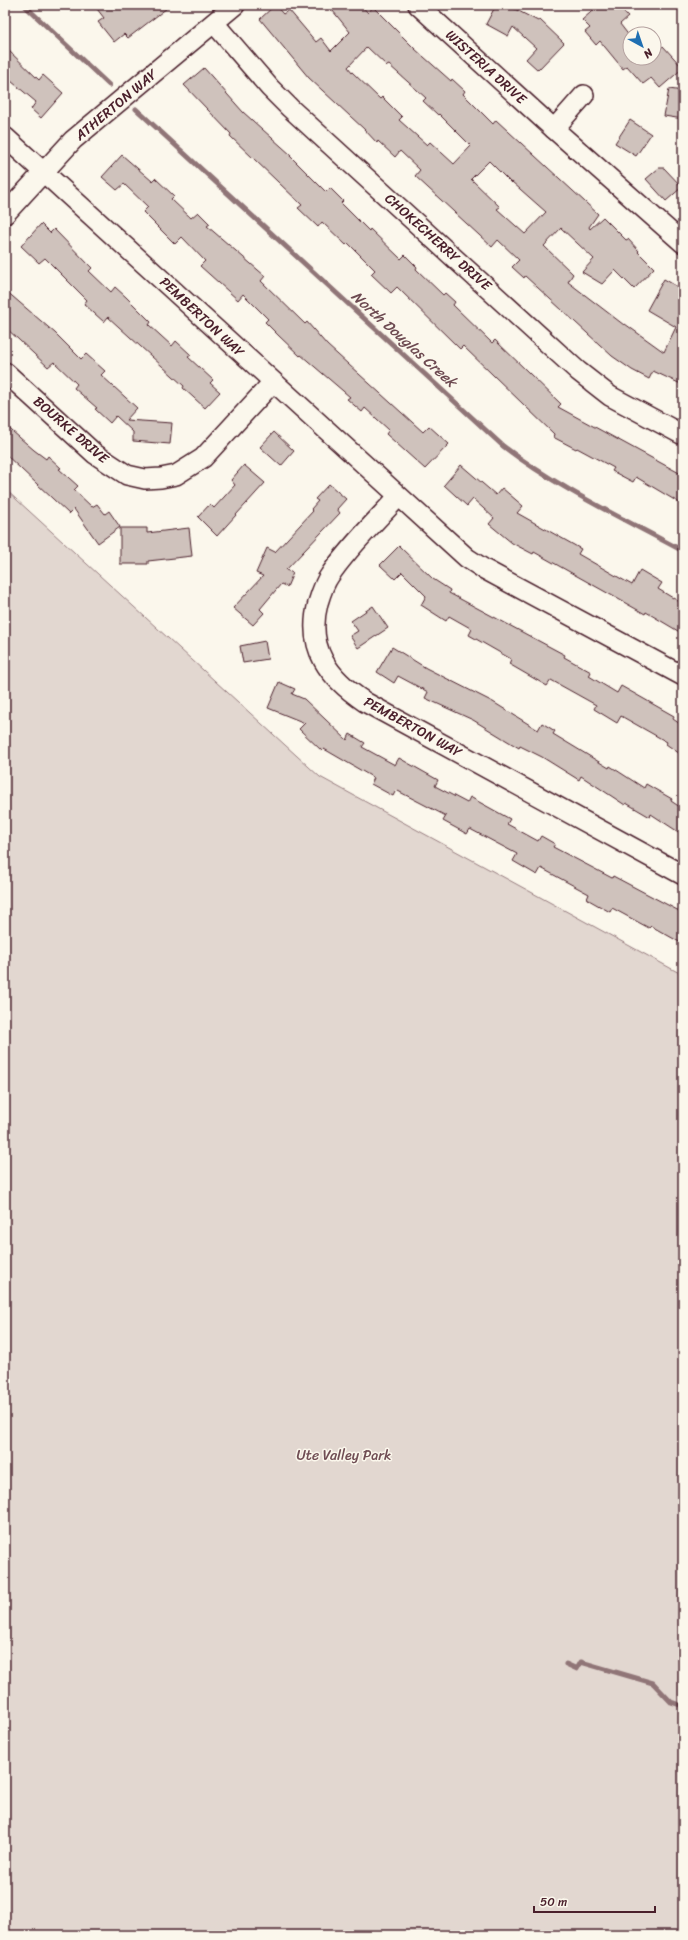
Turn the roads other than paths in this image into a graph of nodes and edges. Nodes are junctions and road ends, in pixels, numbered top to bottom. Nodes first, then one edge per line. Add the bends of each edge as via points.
1 (235, 5) edge
2 (422, 6) edge
3 (214, 23) junction
4 (584, 95) dead end
5 (554, 129) junction
6 (5, 137) edge
7 (43, 172) junction
8 (5, 214) edge
9 (683, 243) edge
10 (5, 372) edge
11 (273, 382) junction
12 (683, 435) edge
13 (398, 497) junction
14 (683, 676) edge
15 (683, 875) edge

1 - 3 street, ATHERTON WAY
2 - 5 street, WISTERIA DRIVE
3 - 7 street, ATHERTON WAY via 73,140
3 - 12 street, CHOKECHERRY DRIVE via 296,114 578,372 610,396
4 - 5 street
5 - 9 street, WISTERIA DRIVE
6 - 7 street, PEMBERTON WAY
7 - 8 street, ATHERTON WAY
7 - 11 street, PEMBERTON WAY
10 - 11 street, BOURKE DRIVE via 95,454 127,475 154,484 176,475 203,458
11 - 13 street, PEMBERTON WAY
13 - 14 street, PEMBERTON WAY via 467,558 484,569
13 - 15 street, PEMBERTON WAY via 329,575 322,590 308,633 326,666 354,695

